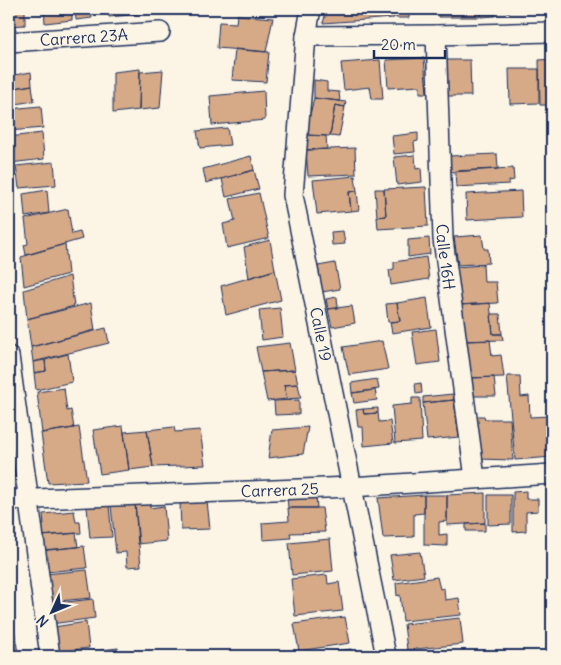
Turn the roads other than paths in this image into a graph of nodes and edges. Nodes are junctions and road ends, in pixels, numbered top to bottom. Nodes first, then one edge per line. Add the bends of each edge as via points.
1 (311, 9) edge
2 (160, 32) dead end
3 (552, 32) edge
4 (306, 36) junction
5 (436, 36) junction
6 (9, 42) edge
7 (9, 356) edge
8 (552, 474) edge
9 (475, 478) junction
10 (351, 487) junction
11 (18, 499) edge
12 (50, 656) edge
13 (386, 656) edge

1 - 4 street, Calle 19
2 - 6 street, Carrera 23A
3 - 5 street
4 - 5 street
4 - 10 street, Calle 19 via 293,195
5 - 9 street, Calle 16H via 443,239
7 - 11 street
8 - 9 street, Carrera 25
9 - 10 street, Carrera 25
10 - 11 street, Carrera 25
10 - 13 street, Calle 19
11 - 12 street

